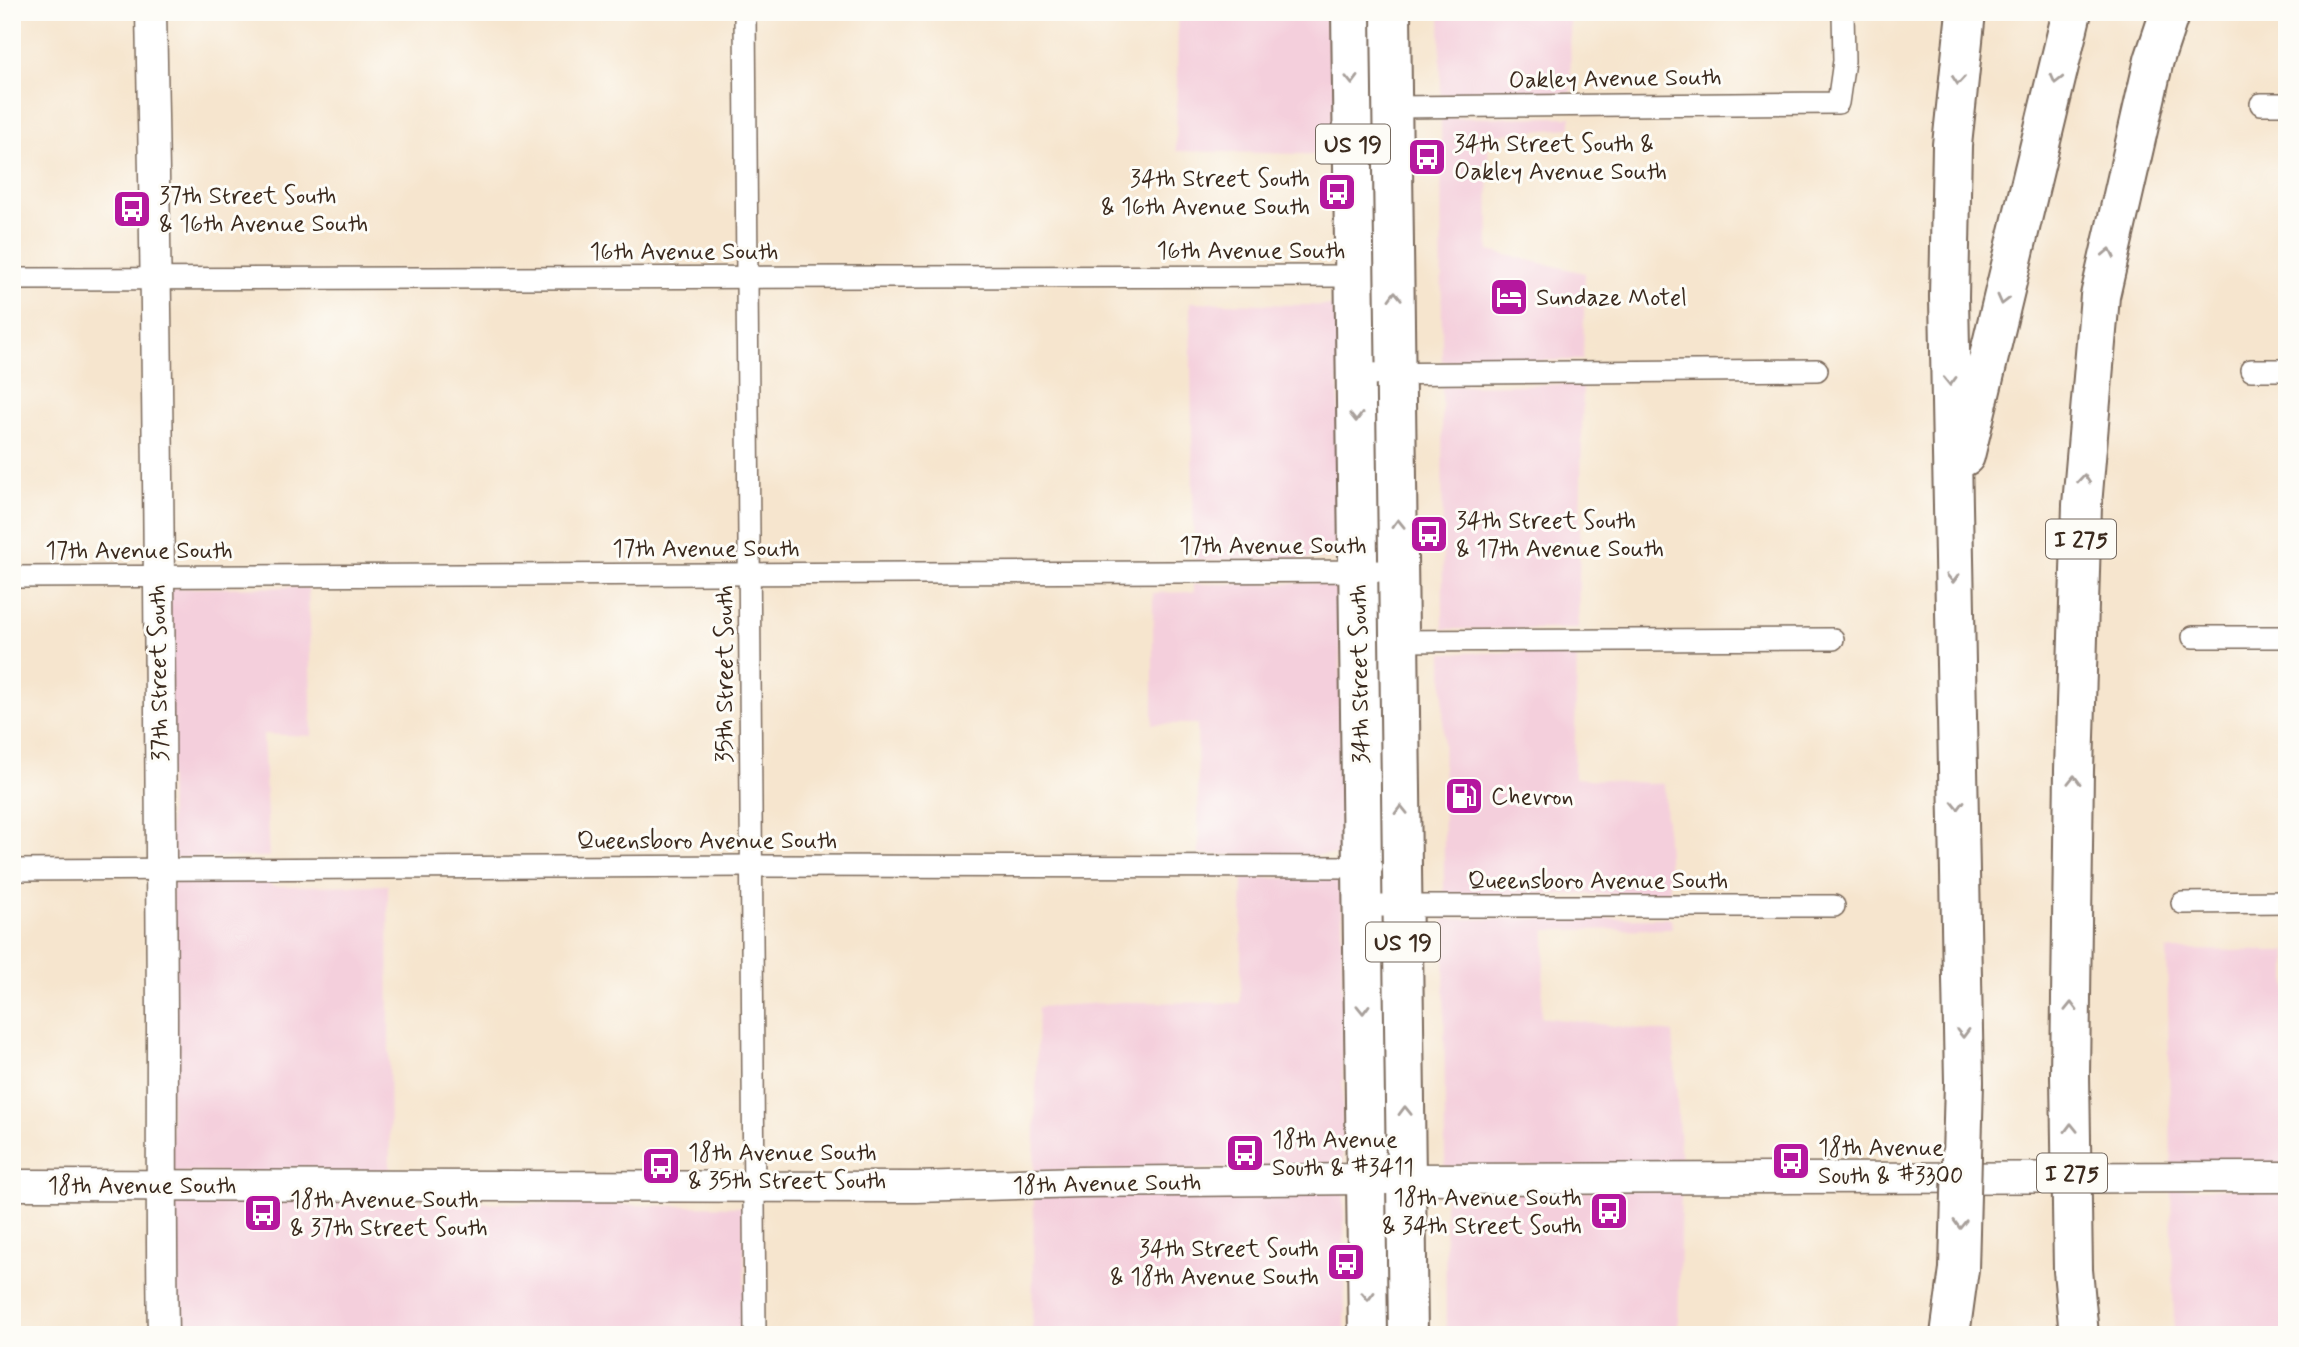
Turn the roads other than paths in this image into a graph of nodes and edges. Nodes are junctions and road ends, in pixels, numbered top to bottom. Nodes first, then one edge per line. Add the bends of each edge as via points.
1 (151, 12) edge
2 (745, 12) edge
3 (1351, 12) edge
4 (1391, 12) edge
5 (1843, 12) edge
6 (1966, 12) edge
7 (2073, 12) edge
8 (2169, 12) edge
9 (2261, 104) dead end
10 (2287, 104) edge
11 (1393, 107) junction
12 (1355, 276) junction
13 (747, 277) junction
14 (12, 279) edge
15 (156, 279) junction
16 (1817, 370) dead end
17 (2251, 370) dead end
18 (2287, 370) edge
19 (1356, 374) junction
20 (1396, 374) junction
21 (1952, 510) junction
22 (1358, 571) junction
23 (1399, 571) junction
24 (749, 574) junction
25 (157, 576) junction
26 (12, 577) edge
27 (2287, 636) edge
28 (2193, 637) dead end
29 (1833, 639) dead end
30 (1399, 641) junction
31 (1359, 642) junction
32 (1402, 865) junction
33 (752, 866) junction
34 (1362, 867) junction
35 (12, 870) edge
36 (160, 870) junction
37 (2287, 902) edge
38 (2182, 903) dead end
39 (1362, 906) junction
40 (1834, 906) dead end
41 (1402, 907) junction
42 (2287, 1177) edge
43 (1366, 1179) junction
44 (1406, 1179) junction
45 (160, 1184) junction
46 (12, 1185) edge
47 (754, 1187) junction
48 (1959, 1269) junction
49 (2073, 1270) junction
50 (163, 1335) edge
51 (755, 1335) edge
52 (1368, 1335) edge
53 (1408, 1335) edge
54 (1950, 1335) edge
55 (1960, 1335) edge
56 (2073, 1335) edge
57 (2079, 1335) edge

1 - 15 street, 37th Street South
2 - 13 street, 35th Street South
3 -> 12 highway, 34th Street South / US 19
4 - 11 highway, 34th Street South / US 19
5 - 11 street, Oakley Avenue South via 1844,61 1838,103
6 -> 21 highway via 1952,145
7 -> 21 highway
49 -> 8 highway, I 275, bridge via 2070,1076 2081,505 2100,296
9 - 10 street
20 -> 11 highway, 34th Street South / US 19
12 - 13 street, 16th Avenue South
12 - 19 highway, 34th Street South / US 19
13 - 15 street, 16th Avenue South
13 - 24 street, 35th Street South
14 - 15 street, 16th Avenue South
15 - 25 street, 37th Street South
16 - 20 street
17 - 18 street
19 - 20 street
19 -> 22 highway, 34th Street South / US 19
23 -> 20 highway, 34th Street South / US 19
21 -> 48 highway, bridge via 1964,1082
22 - 23 street, 17th Avenue South
22 - 24 street, 17th Avenue South
22 - 31 highway, 34th Street South / US 19
23 - 30 highway, 34th Street South / US 19
24 - 25 street, 17th Avenue South
24 - 33 street, 35th Street South
25 - 26 street, 17th Avenue South
25 - 36 street, 37th Street South
27 - 28 street
29 - 30 street
30 - 31 street
32 -> 30 highway, 34th Street South / US 19
31 - 34 highway, 34th Street South / US 19
32 - 34 street, Queensboro Avenue South
32 - 41 highway, 34th Street South / US 19
33 - 34 street, Queensboro Avenue South
33 - 36 street, Queensboro Avenue South
33 - 47 street, 35th Street South
34 - 39 highway, 34th Street South / US 19
35 - 36 street, Queensboro Avenue South
36 - 45 street, 37th Street South
37 - 38 street
39 - 41 street, Queensboro Avenue South
39 -> 43 highway, 34th Street South / US 19
40 - 41 street, Queensboro Avenue South
44 -> 41 highway, 34th Street South / US 19
42 - 44 street, 18th Avenue South
43 - 44 street, 18th Avenue South
43 - 47 street, 18th Avenue South
43 -> 52 highway, 34th Street South / US 19
44 - 53 highway, 34th Street South / US 19
45 - 46 street, 18th Avenue South
45 - 47 street, 18th Avenue South
45 - 50 street, 37th Street South
47 - 51 street, 35th Street South
48 - 54 highway
48 - 55 highway
49 - 56 highway, I 275
49 - 57 highway

